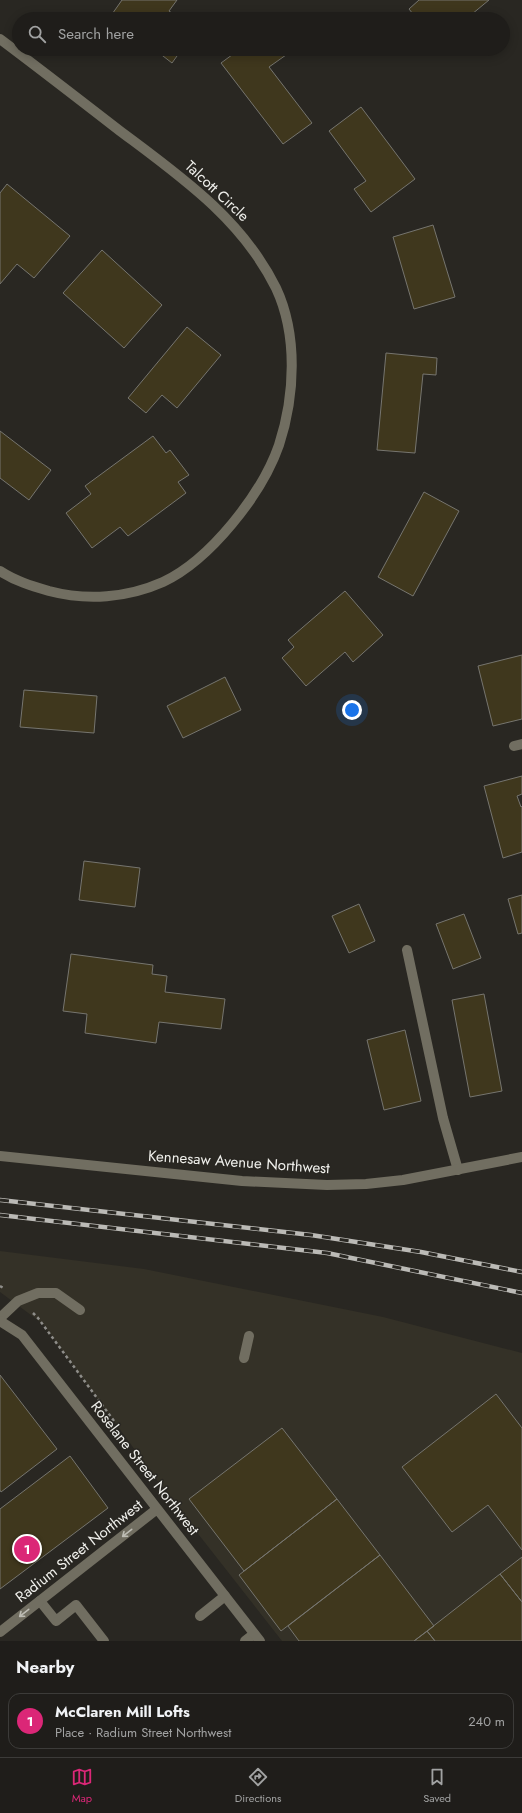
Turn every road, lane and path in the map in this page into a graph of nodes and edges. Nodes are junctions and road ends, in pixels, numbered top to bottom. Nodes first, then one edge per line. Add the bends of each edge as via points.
1 (0, 39) edge
2 (12, 48) edge
3 (22, 56) edge
4 (0, 571) edge
5 (407, 950) dead end
6 (0, 1156) edge
7 (522, 1157) edge
8 (458, 1170) junction
9 (80, 1310) dead end
10 (0, 1320) edge
11 (249, 1336) dead end
12 (244, 1358) dead end
13 (158, 1509) junction
14 (225, 1596) junction
15 (40, 1601) junction
16 (200, 1616) dead end
17 (0, 1632) edge
18 (257, 1638) edge
19 (104, 1641) edge
20 (245, 1641) edge

1 - 2 street, Talcott Circle
3 - 4 street, Talcott Circle via 188,183 236,227 277,290 288,326 292,364 288,406 278,446 262,479 222,535 182,570 163,582 144,589 94,597 75,596 27,585
5 - 8 street via 443,1118
6 - 8 street, Kennesaw Avenue Northwest via 290,1184 366,1184
7 - 8 street, Kennesaw Avenue Northwest
9 - 10 street via 56,1293 38,1293 18,1301
10 - 13 street, Roselane Street Northwest via 22,1335
11 - 12 street
13 - 14 street, Roselane Street Northwest
13 -> 15 street, Radium Street Northwest
14 - 16 street
14 - 18 street, Roselane Street Northwest
15 -> 17 street, Radium Street Northwest
15 - 19 street via 56,1622 76,1605
18 - 20 street

